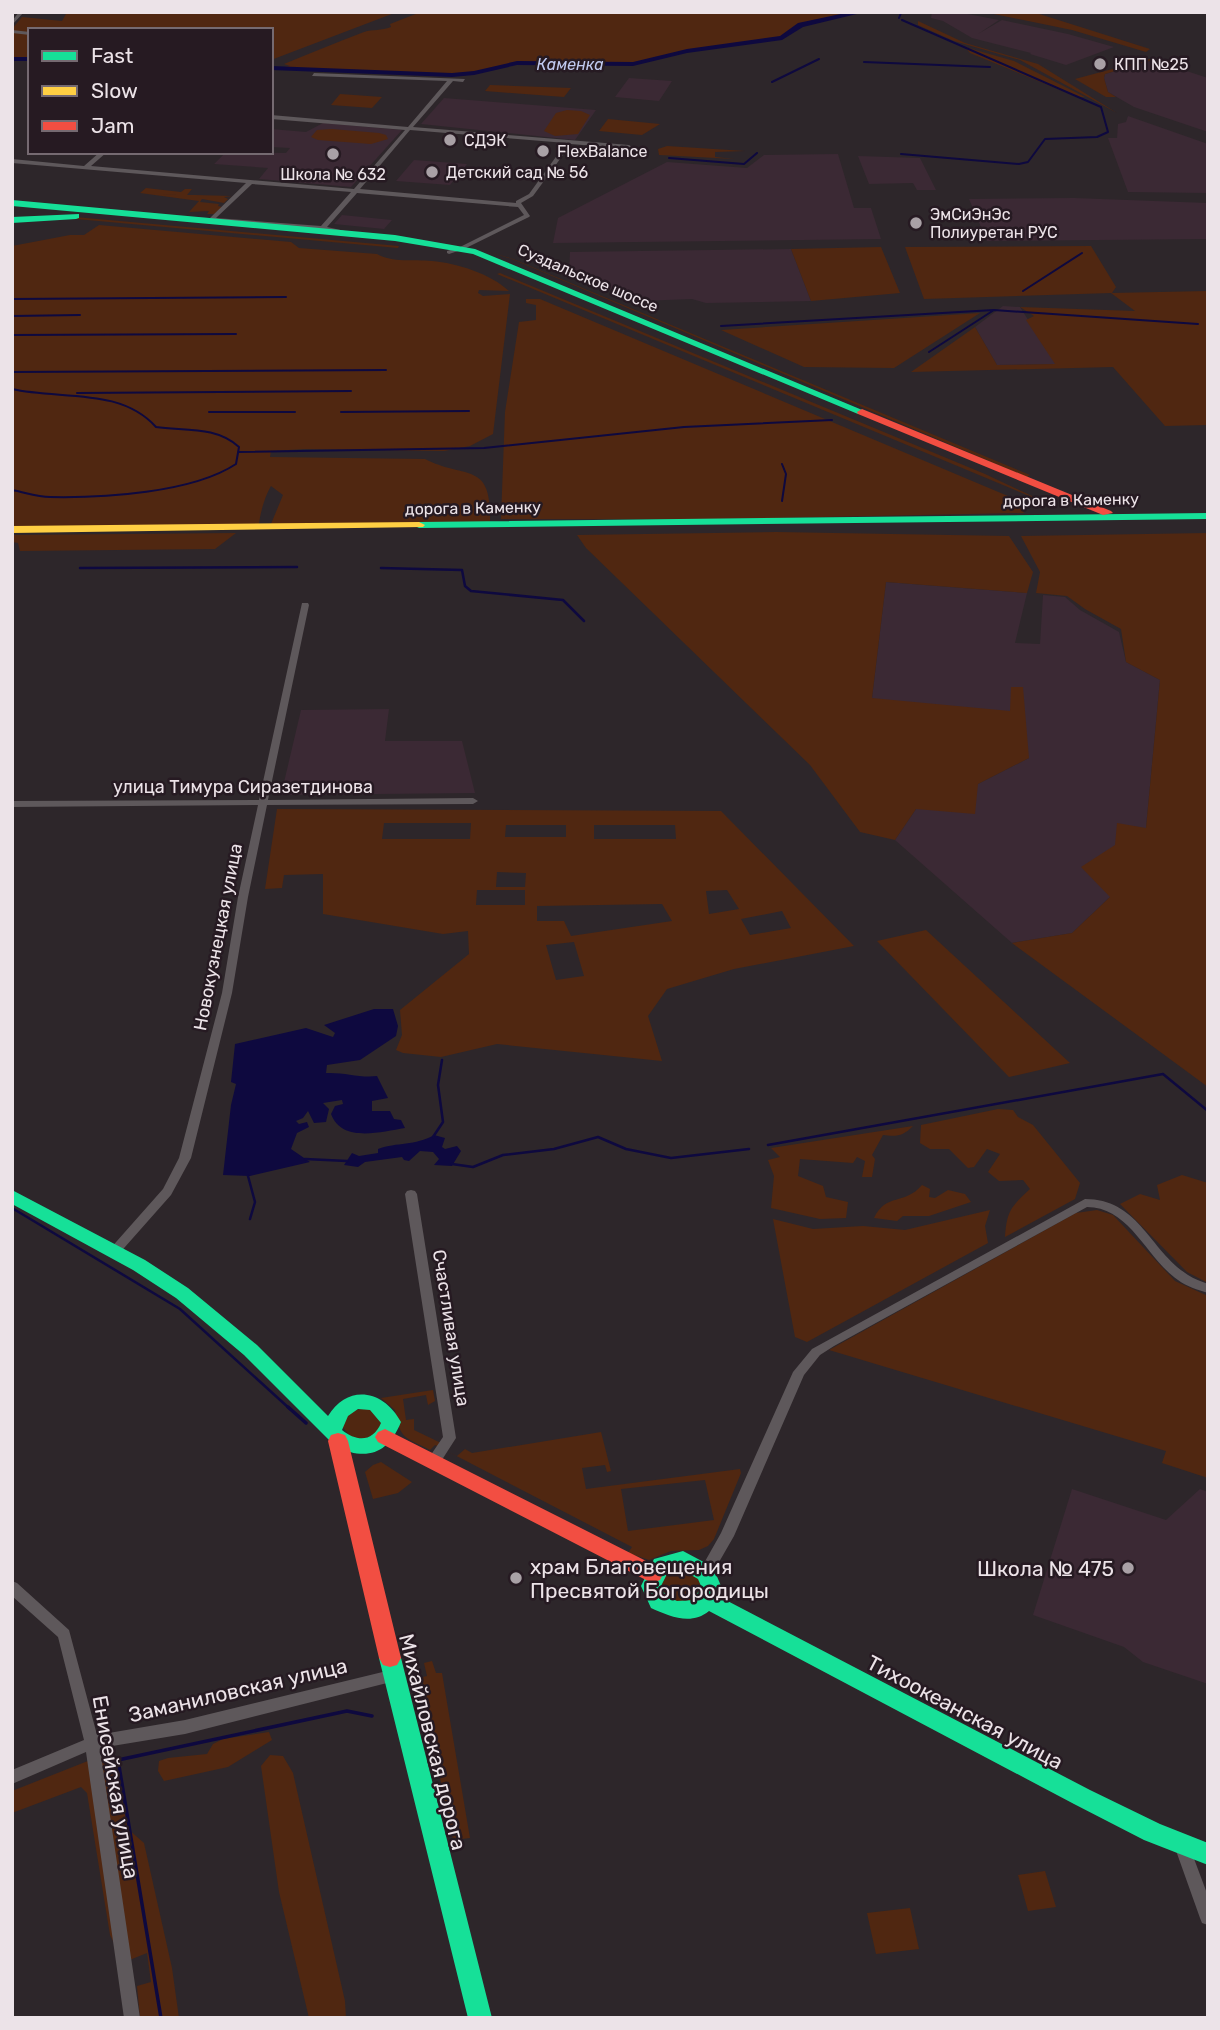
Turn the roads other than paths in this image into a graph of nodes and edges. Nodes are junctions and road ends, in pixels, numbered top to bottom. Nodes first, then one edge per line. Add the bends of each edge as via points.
1 (22, 12) edge
2 (12, 24) edge
3 (314, 75) dead end
4 (463, 79) dead end
5 (451, 80) junction
6 (273, 117) edge
7 (409, 129) junction
8 (570, 142) junction
9 (629, 147) dead end
10 (102, 154) edge
11 (12, 160) edge
12 (86, 167) junction
13 (250, 182) junction
14 (355, 191) junction
15 (520, 205) junction
16 (13, 209) edge
17 (89, 212) junction
18 (179, 218) junction
19 (213, 218) junction
20 (323, 228) junction
21 (352, 234) junction
22 (455, 249) junction
23 (1208, 518) edge
24 (1104, 519) junction
25 (12, 530) edge
26 (305, 605) dead end
27 (473, 801) dead end
28 (12, 804) edge
29 (262, 804) junction
30 (411, 1194) dead end
31 (12, 1196) edge
32 (113, 1253) junction
33 (1208, 1289) edge
34 (298, 1394) junction
35 (344, 1406) junction
36 (335, 1436) junction
37 (385, 1437) junction
38 (368, 1447) junction
39 (433, 1462) junction
40 (346, 1476) junction
41 (706, 1572) junction
42 (653, 1574) junction
43 (12, 1587) edge
44 (707, 1600) junction
45 (394, 1675) junction
46 (92, 1743) junction
47 (12, 1777) edge
48 (1182, 1844) junction
49 (1208, 1854) edge
50 (1208, 1918) edge
51 (132, 2018) edge
52 (480, 2018) edge

1 - 2 street
3 - 5 street
4 - 5 street
5 - 7 street
6 - 7 street
7 - 8 street
7 - 14 street
8 - 9 street
8 - 15 street
10 - 12 street
11 - 12 street
12 - 13 street
13 - 14 street
13 - 19 street
14 - 15 street
14 - 20 street
15 - 22 street via 527,216 508,226 484,230
16 - 17 main road, Суздальское шоссе
17 - 18 main road, Суздальское шоссе
17 - 22 main road, Суздальское шоссе
18 - 19 street
18 - 21 main road, Суздальское шоссе
19 - 20 street
20 - 21 street
21 - 22 main road, Суздальское шоссе
22 - 24 main road, Суздальское шоссе
22 - 24 main road, Суздальское шоссе via 513,265
23 - 24 main road, дорога в Каменку
24 - 25 main road, дорога в Каменку
26 - 29 street, Новокузнецкая улица
27 - 29 street, улица Тимура Сиразетдинова
28 - 29 street, улица Тимура Сиразетдинова
29 - 32 street, Новокузнецкая улица via 227,993 185,1158 167,1192
30 - 39 street, Счастливая улица via 450,1438
31 - 32 main road, Михайловская дорога
32 - 34 main road, Михайловская дорога via 196,1304
33 - 41 street via 1182,1277 1117,1210 1097,1200 830,1343 799,1372 727,1536
34 - 35 main road, Михайловская дорога via 317,1404
34 - 36 main road, Михайловская дорога
35 - 36 main road via 334,1418
35 - 37 main road via 364,1401 383,1407 391,1422
36 - 38 main road via 348,1447
36 - 40 main road, Михайловская дорога
37 - 38 main road
37 - 39 main road
38 - 40 main road via 351,1460
39 - 42 main road
40 - 45 main road, Михайловская дорога
41 - 42 main road via 683,1560 661,1565
41 - 44 main road via 711,1586
42 - 44 main road via 651,1592 664,1608 687,1612
43 - 46 street, Енисейская улица via 64,1633
44 - 48 main road, Тихоокеанская улица via 1063,1787
45 - 46 street, Заманиловская улица via 185,1727
45 - 52 main road, Михайловская дорога
46 - 47 street, Заманиловская улица
46 - 51 street, Енисейская улица
48 - 49 main road, Тихоокеанская улица
48 - 50 street

